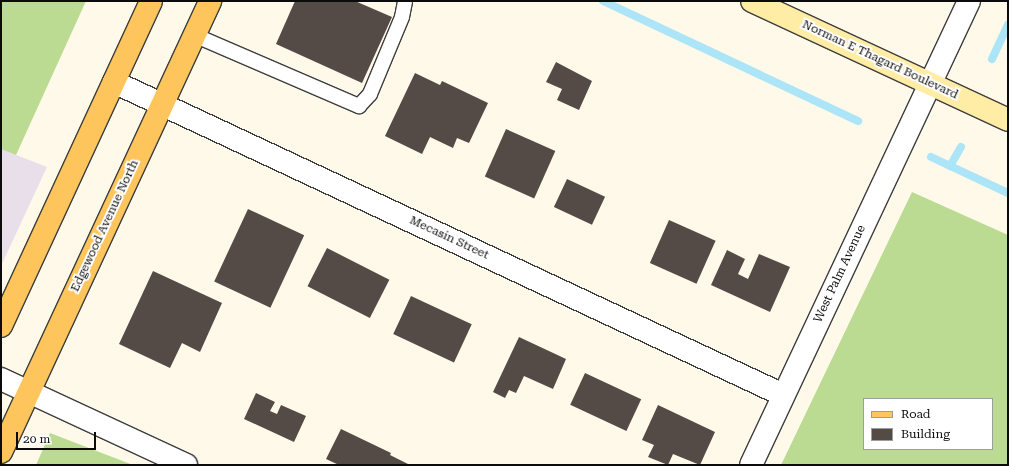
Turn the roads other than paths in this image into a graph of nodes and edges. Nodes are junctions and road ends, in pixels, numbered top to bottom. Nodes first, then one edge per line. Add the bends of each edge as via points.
1 (151, 1) edge
2 (210, 1) edge
3 (405, 1) edge
4 (752, 1) edge
5 (969, 1) edge
6 (194, 35) junction
7 (114, 82) junction
8 (929, 83) junction
9 (162, 104) junction
10 (1008, 120) edge
11 (1, 326) edge
12 (1, 379) edge
13 (29, 392) junction
14 (784, 395) junction
15 (1, 452) edge
16 (186, 465) edge
17 (751, 465) edge

1 - 7 main road
2 - 6 main road, Edgewood Avenue North
3 - 6 lane via 402,17 370,94 359,106
4 - 8 street, Norman E Thagard Boulevard
5 - 8 street, West Palm Avenue
6 - 9 main road, Edgewood Avenue North
7 - 9 street, Mecasin Street
7 - 11 main road
8 - 10 street, Norman E Thagard Boulevard
8 - 14 street, West Palm Avenue
9 - 13 main road, Edgewood Avenue North
9 - 14 street, Mecasin Street
12 - 13 street
13 - 15 main road, Edgewood Avenue North
13 - 16 street
14 - 17 street, West Palm Avenue

